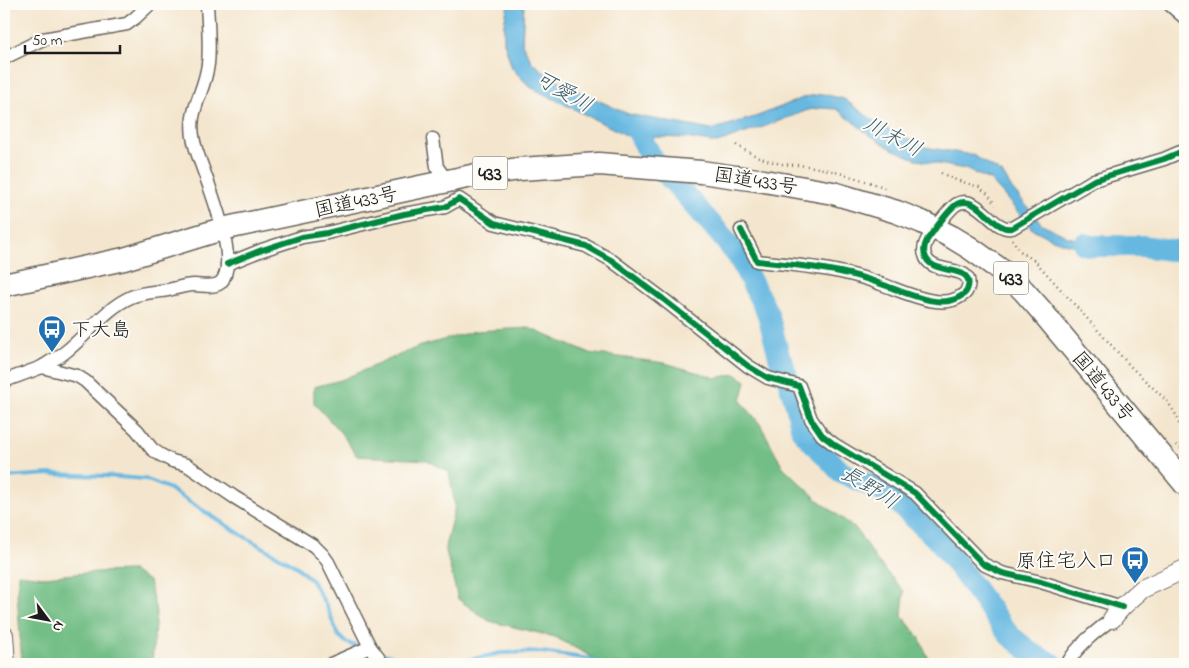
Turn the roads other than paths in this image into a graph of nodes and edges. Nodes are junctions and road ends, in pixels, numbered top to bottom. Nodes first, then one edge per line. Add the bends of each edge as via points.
1 (150, 4) edge
2 (207, 4) edge
3 (1169, 4) edge
4 (1185, 18) edge
5 (4, 58) edge
6 (433, 139) dead end
7 (1185, 150) edge
8 (453, 190) junction
9 (935, 229) junction
10 (220, 230) junction
11 (741, 230) dead end
12 (227, 264) junction
13 (4, 272) edge
14 (4, 285) edge
15 (42, 367) junction
16 (4, 381) edge
17 (1185, 484) edge
18 (1185, 570) edge
19 (1117, 613) junction
20 (4, 635) edge
21 (370, 647) junction
22 (6, 664) edge
23 (330, 664) edge
24 (383, 664) edge
25 (1068, 664) edge

1 - 5 street via 127,24 43,39
2 - 10 street via 208,64 193,112 192,128
3 - 4 street
6 - 8 street via 438,167
7 - 9 street via 1094,180 1012,227 999,225 978,207 963,202 950,210
8 - 9 highway, 国道433号 / 433 via 482,174 550,166 630,166 754,179 833,193 897,212
8 - 10 highway, 国道433号 / 433
8 - 12 street via 445,207 302,237
8 - 19 street via 494,223 586,246 611,260 748,366 768,378 800,386 811,419 822,435 915,493 983,564 1002,574 1041,582
9 - 11 street via 925,244 927,261 940,269 965,275 968,280 967,292 952,301 916,298 842,272 757,261
9 - 17 highway, 国道433号 / 433 via 987,259 1023,290
10 - 12 street
10 - 13 highway, 国道433号 / 433
10 - 14 highway, 国道433号 / 433 via 124,259
12 - 15 street via 225,276 213,286 189,285 132,297 113,308 65,353
15 - 16 street
15 - 21 street via 85,381 159,454 187,465 314,546 328,562
18 - 19 street via 1142,589
19 - 25 street via 1086,640
20 - 22 street
21 - 23 street
21 - 24 street

